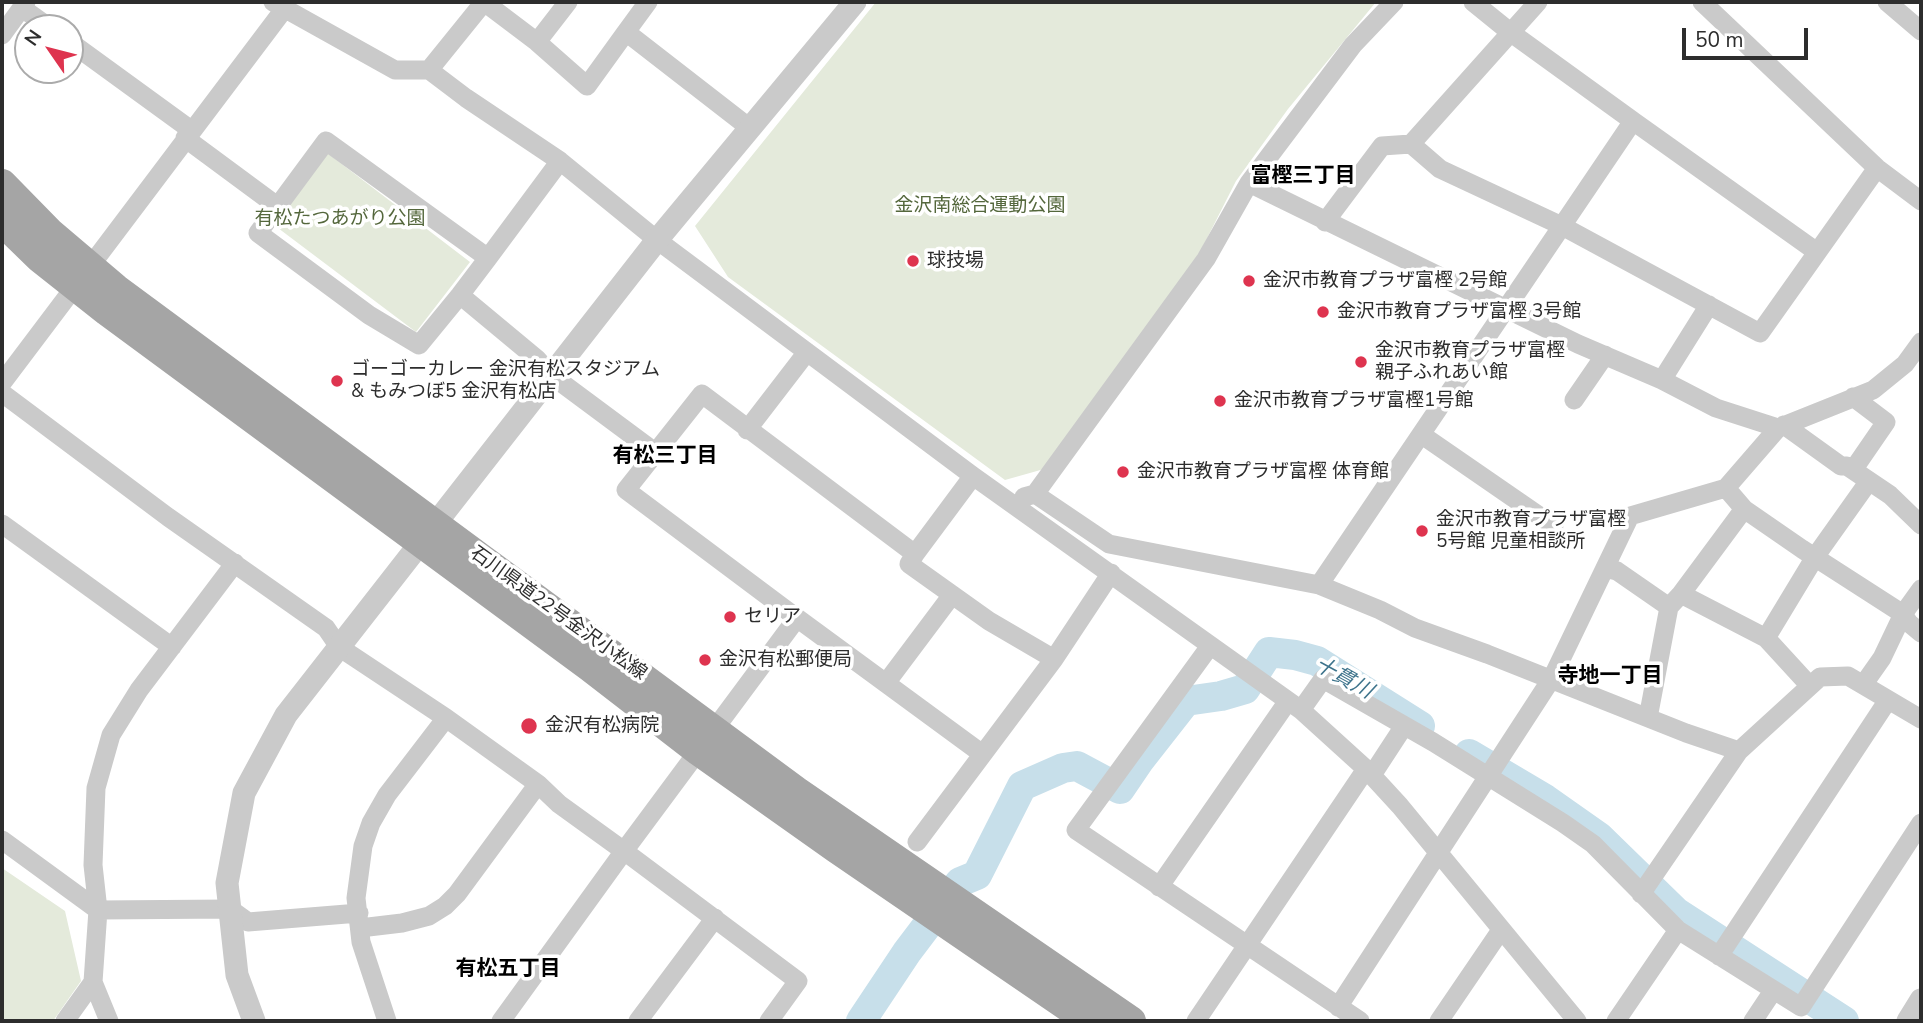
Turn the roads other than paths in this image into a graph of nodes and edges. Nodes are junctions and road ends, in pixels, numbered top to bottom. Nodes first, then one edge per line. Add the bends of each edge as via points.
1 (568, 2) edge
2 (648, 2) edge
3 (855, 2) edge
4 (1394, 2) edge
5 (1474, 2) edge
6 (1538, 2) edge
7 (1702, 2) edge
8 (1887, 2) edge
9 (24, 5) edge
10 (279, 5) edge
11 (1921, 31) edge
12 (626, 32) junction
13 (1510, 32) junction
14 (2, 35) edge
15 (537, 42) junction
16 (84, 54) edge
17 (429, 70) junction
18 (1633, 121) junction
19 (751, 129) junction
20 (188, 134) junction
21 (1411, 144) junction
22 (560, 161) junction
23 (1877, 168) junction
24 (1250, 183) junction
25 (2, 184) edge
26 (1921, 201) edge
27 (277, 206) junction
28 (2, 221) edge
29 (1325, 222) junction
30 (1562, 226) junction
31 (657, 240) junction
32 (1817, 253) junction
33 (488, 258) junction
34 (83, 277) junction
35 (460, 295) junction
36 (1709, 305) junction
37 (1506, 309) junction
38 (1921, 342) edge
39 (807, 352) junction
40 (1605, 355) junction
41 (551, 374) junction
42 (1662, 380) junction
43 (2, 383) edge
44 (2, 393) edge
45 (1853, 397) junction
46 (1574, 400) dead end
47 (1781, 426) junction
48 (747, 430) junction
49 (1422, 435) junction
50 (656, 453) junction
51 (1861, 475) junction
52 (973, 476) junction
53 (1726, 488) junction
54 (1035, 494) junction
55 (1008, 500) junction
56 (1744, 509) junction
57 (2, 524) edge
58 (1921, 525) edge
59 (1554, 526) dead end
60 (428, 534) junction
61 (1109, 544) junction
62 (915, 554) junction
63 (1815, 557) junction
64 (234, 563) junction
65 (1103, 568) junction
66 (1606, 568) junction
67 (1319, 585) junction
68 (1921, 589) edge
69 (952, 594) junction
70 (1675, 600) junction
71 (1903, 614) junction
72 (797, 618) junction
73 (1921, 633) edge
74 (1766, 638) junction
75 (1210, 646) junction
76 (172, 647) junction
77 (339, 648) junction
78 (1054, 659) junction
79 (1552, 678) junction
80 (886, 683) junction
81 (1863, 685) junction
82 (1810, 686) junction
83 (1888, 700) junction
84 (1294, 706) junction
85 (446, 718) junction
86 (1648, 718) junction
87 (1921, 719) edge
88 (1404, 726) junction
89 (707, 740) junction
90 (1739, 751) junction
91 (981, 753) junction
92 (1491, 770) junction
93 (1369, 772) junction
94 (538, 784) junction
95 (1921, 823) edge
96 (2, 840) edge
97 (916, 842) dead end
98 (624, 851) junction
99 (1438, 852) junction
100 (1159, 887) junction
101 (1646, 888) junction
102 (943, 906) junction
103 (230, 909) junction
104 (98, 910) junction
105 (715, 918) junction
106 (359, 921) junction
107 (1501, 930) junction
108 (1678, 930) junction
109 (1248, 946) junction
110 (1723, 950) junction
111 (93, 982) junction
112 (1773, 991) junction
113 (1921, 1000) edge
114 (1338, 1007) junction
115 (65, 1021) edge
116 (109, 1021) edge
117 (254, 1021) edge
118 (387, 1021) edge
119 (501, 1021) edge
120 (638, 1021) edge
121 (769, 1021) edge
122 (1089, 1021) edge
123 (1131, 1021) edge
124 (1196, 1021) edge
125 (1360, 1021) edge
126 (1438, 1021) edge
127 (1577, 1021) edge
128 (1616, 1021) edge
129 (1753, 1021) edge
130 (1908, 1021) edge

1 - 15 street
2 - 12 street
3 - 19 street
4 - 24 street via 1353,45
5 - 13 street
6 - 13 street
7 - 23 street
8 - 11 street
9 - 14 street
10 - 17 street via 395,70
10 - 20 street
12 - 15 street via 587,86
12 - 19 street
13 - 18 street
13 - 21 street
15 - 17 street via 484,2
16 - 20 street
17 - 22 street
18 - 30 street
18 - 32 street
19 - 31 street
20 - 27 street
20 - 34 street
21 - 29 street via 1382,146
21 - 30 street via 1440,169
22 - 31 street
22 - 33 street
23 - 26 street
23 - 32 street
24 - 29 street
24 - 54 street via 1206,259
25 - 34 main road, 石川県道22号金沢小松線 via 50,233
27 - 33 street via 326,141
27 - 35 street via 258,233 369,315 419,345
28 - 34 main road, 石川県道22号金沢小松線 via 40,258
29 - 37 street
30 - 36 street
30 - 37 street
31 - 39 street
31 - 41 street
32 - 36 street via 1760,333
33 - 35 street
34 - 43 street
34 - 60 main road, 石川県道22号金沢小松線 via 116,289
35 - 41 street
36 - 42 street
37 - 40 street
37 - 49 street
38 - 45 street via 1905,364 1873,390
39 - 48 street
39 - 52 street
40 - 42 street
40 - 46 street
41 - 50 street
41 - 60 street
42 - 47 street via 1716,408
44 - 64 street
45 - 47 street
45 - 51 street via 1886,422
47 - 51 street
47 - 53 street
48 - 50 street via 702,394
48 - 62 street
49 - 59 street
49 - 67 street
50 - 72 street via 626,491
51 - 58 street
51 - 63 street
52 - 55 street
52 - 62 street
53 - 56 street
53 - 66 street via 1630,516
54 - 55 street
54 - 61 street
55 - 65 street
56 - 63 street
56 - 70 street
57 - 76 street
60 - 77 street
60 - 89 main road, 石川県道22号金沢小松線
61 - 65 street
61 - 67 street
62 - 69 street via 909,564
63 - 71 street
63 - 74 street
64 - 76 street
64 - 77 street via 326,628
65 - 75 street
65 - 78 street
66 - 70 street
66 - 79 street
67 - 79 street via 1415,628
68 - 71 street
69 - 78 street
69 - 80 street
70 - 74 street
70 - 86 street
71 - 73 street
71 - 81 street
72 - 80 street
72 - 89 street
74 - 82 street
75 - 84 street
75 - 100 street via 1076,830
76 - 104 street via 111,735 96,788 93,865
77 - 85 street
77 - 103 street via 286,715 244,793 227,883
78 - 91 street
79 - 86 street
79 - 92 street
80 - 91 street
81 - 82 street via 1848,676 1820,677
81 - 83 street
82 - 90 street
83 - 87 street
83 - 110 street
84 - 88 street via 1323,679
84 - 93 street
84 - 100 street
85 - 94 street
85 - 106 street via 387,795 371,824 359,870
86 - 90 street
88 - 92 street
88 - 93 street
89 - 98 street
89 - 102 main road, 石川県道22号金沢小松線 via 796,791
90 - 101 street
91 - 97 street
92 - 99 street
92 - 101 street
93 - 99 street
93 - 109 street
94 - 98 street
94 - 106 street via 445,906 429,916
95 - 112 street via 1801,1007
96 - 104 street
98 - 105 street
98 - 119 street
99 - 107 street
99 - 114 street
100 - 109 street
101 - 108 street
102 - 122 main road, 石川県道22号金沢小松線
102 - 123 main road, 石川県道22号金沢小松線
103 - 104 street
103 - 106 street via 248,922
103 - 117 street via 237,975
104 - 111 street
105 - 120 street
105 - 121 street via 798,981
106 - 118 street via 361,942
107 - 126 street
107 - 127 street
108 - 110 street
108 - 128 street
109 - 114 street
109 - 124 street
110 - 112 street
111 - 115 street
111 - 116 street
112 - 129 street
113 - 130 street
114 - 125 street

